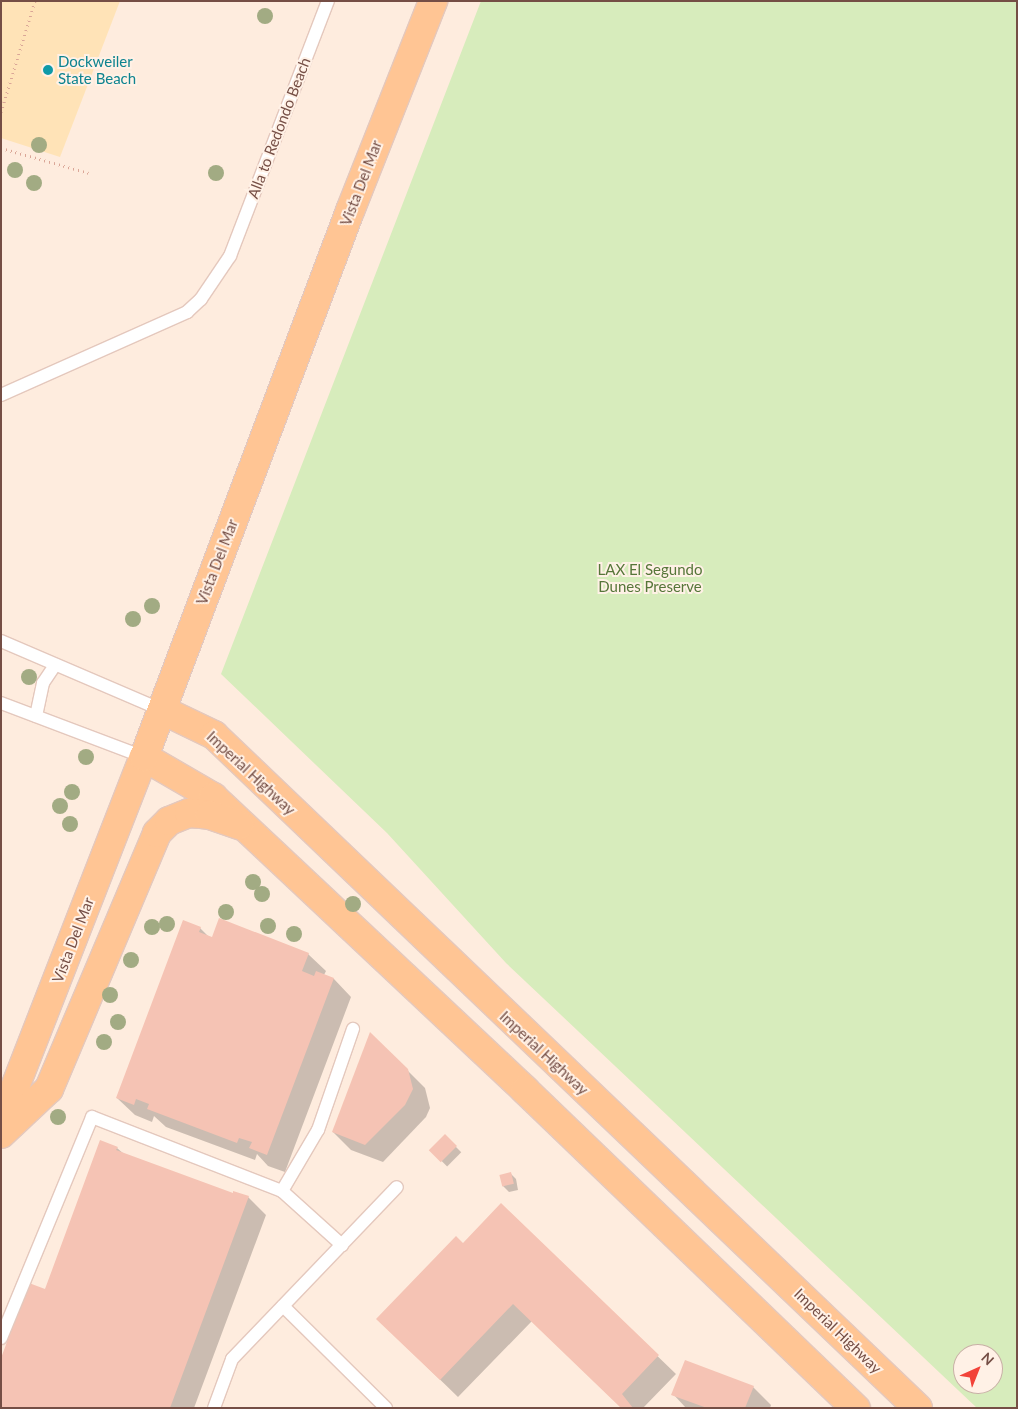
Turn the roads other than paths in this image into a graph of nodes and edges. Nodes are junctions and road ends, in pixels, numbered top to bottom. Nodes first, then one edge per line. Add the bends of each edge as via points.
1 (328, 1) edge
2 (433, 1) edge
3 (1, 395) edge
4 (1, 641) edge
5 (56, 665) junction
6 (1, 703) edge
7 (162, 710) junction
8 (36, 716) junction
9 (144, 758) junction
10 (246, 827) junction
11 (353, 1029) dead end
12 (1, 1123) edge
13 (1, 1134) edge
14 (397, 1188) dead end
15 (282, 1191) junction
16 (342, 1245) junction
17 (283, 1306) junction
18 (1, 1338) edge
19 (214, 1408) edge
20 (386, 1408) edge
21 (856, 1408) edge
22 (918, 1408) edge

1 - 3 lane, Alla to Redondo Beach via 230,256 217,279 187,312
2 - 7 main road, Vista Del Mar via 350,211
4 - 5 lane
5 - 7 lane
5 - 8 lane via 43,682
6 - 8 lane
7 - 9 main road, Vista Del Mar
7 - 22 main road, Imperial Highway via 214,735
8 - 9 lane
9 - 10 main road via 193,783
9 - 12 main road, Vista Del Mar
10 - 13 main road via 210,815 189,814 169,821 157,833 49,1089
10 - 21 main road
11 - 15 lane via 318,1130
14 - 16 lane
15 - 16 lane
15 - 18 lane via 92,1117
16 - 17 lane
17 - 19 lane via 232,1359
17 - 20 lane

